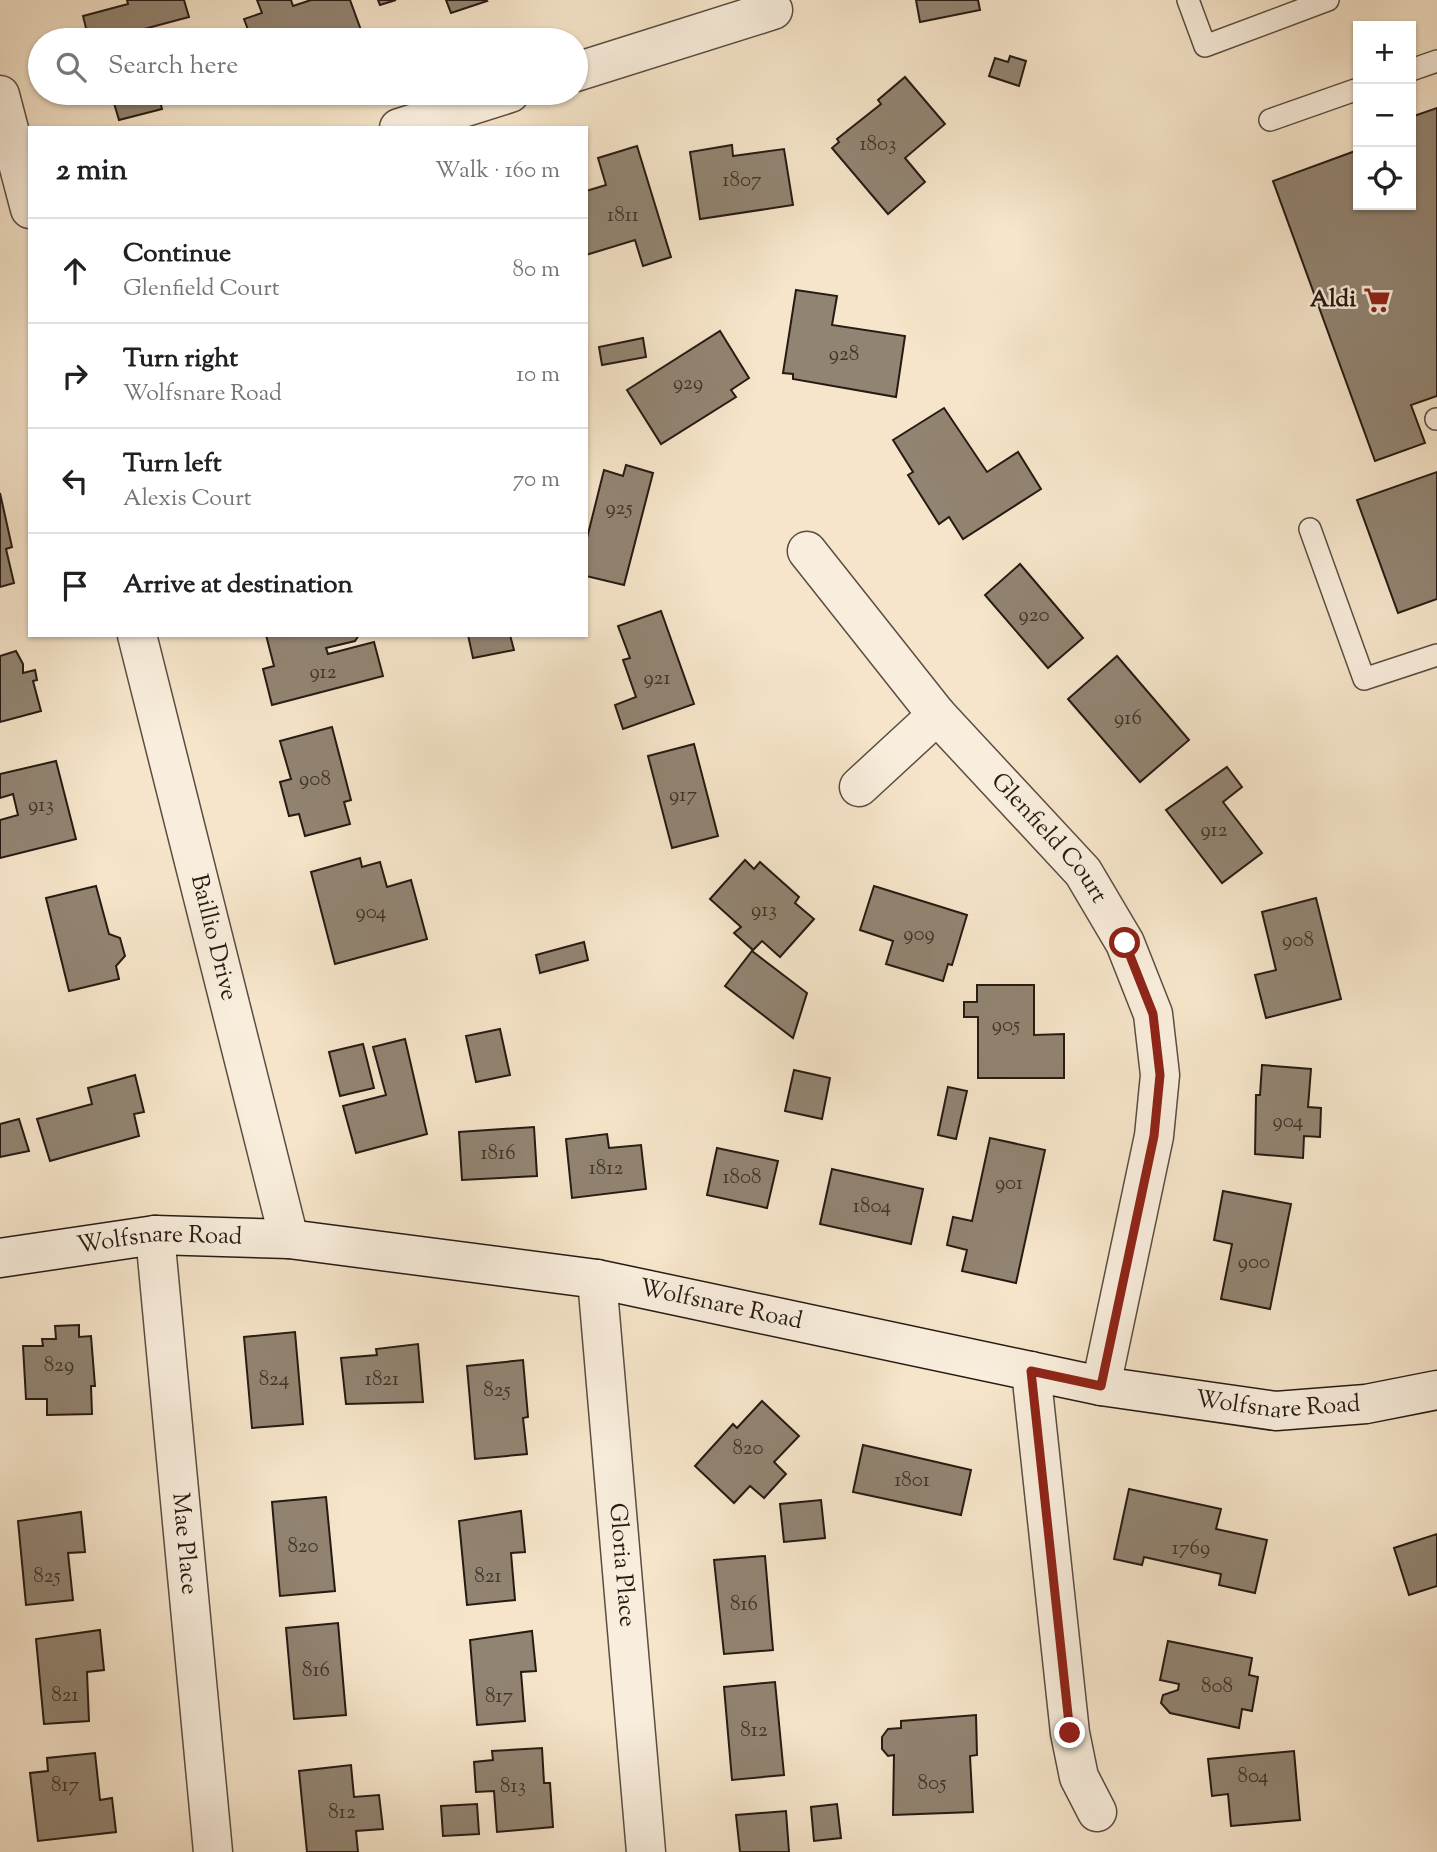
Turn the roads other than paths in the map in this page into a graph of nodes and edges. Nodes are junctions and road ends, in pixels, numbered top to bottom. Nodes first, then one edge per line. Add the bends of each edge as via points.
1 (1188, 0) edge
2 (1328, 0) edge
3 (1287, 7) edge
4 (773, 10) dead end
5 (1437, 61) edge
6 (588, 68) edge
7 (1416, 68) edge
8 (1353, 91) edge
9 (0, 95) edge
10 (472, 105) edge
11 (1269, 120) dead end
12 (405, 126) edge
13 (28, 201) edge
14 (1310, 530) dead end
15 (807, 551) dead end
16 (138, 637) edge
17 (1437, 655) edge
18 (937, 715) junction
19 (859, 787) dead end
20 (155, 1235) junction
21 (289, 1239) junction
22 (0, 1258) edge
23 (597, 1279) junction
24 (1031, 1371) junction
25 (1101, 1386) junction
26 (1437, 1390) edge
27 (1097, 1812) dead end
28 (213, 1852) edge
29 (646, 1852) edge

1 - 3 lane via 1206,46
2 - 3 lane
4 - 6 street
5 - 7 lane
8 - 11 lane
9 - 13 street
10 - 12 street
14 - 17 lane via 1364,679
15 - 18 street, Glenfield Court
16 - 21 street, Baillio Drive
18 - 19 street
18 - 25 street, Glenfield Court via 1083,872 1125,943 1153,1014 1160,1075 1154,1136
20 - 21 street, Wolfsnare Road
20 - 22 street, Wolfsnare Road
20 - 28 street, Mae Place
21 - 23 street, Wolfsnare Road
23 - 24 street, Wolfsnare Road
23 - 29 street, Gloria Place
24 - 25 street, Wolfsnare Road
24 - 27 street via 1070,1733 1079,1777
25 - 26 street, Wolfsnare Road via 1276,1412 1366,1404

